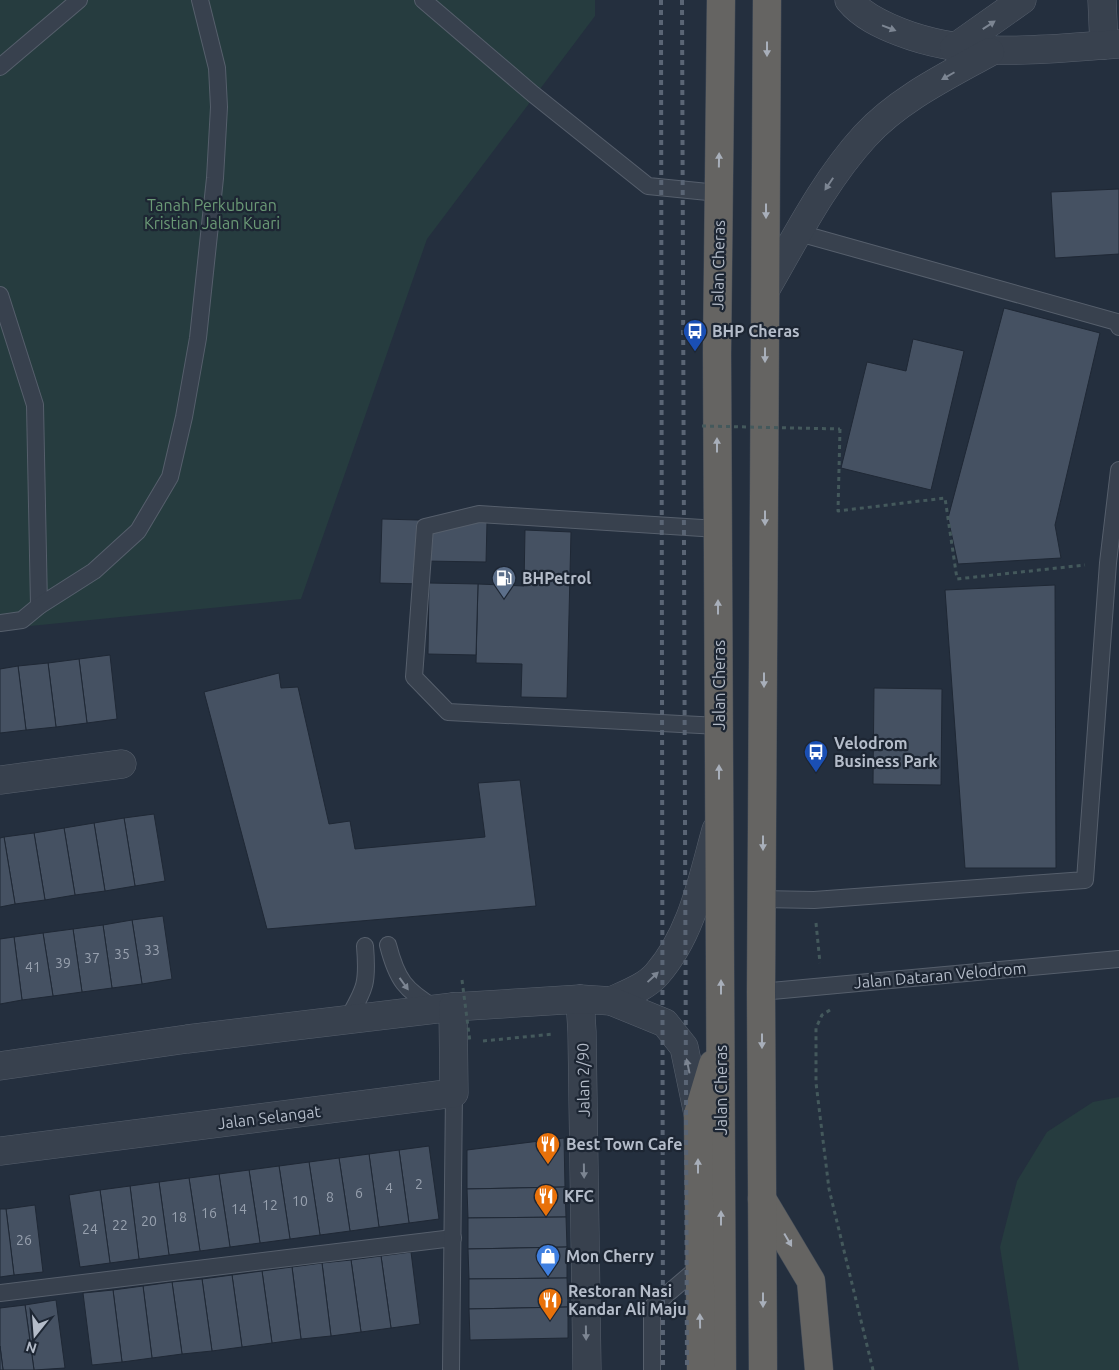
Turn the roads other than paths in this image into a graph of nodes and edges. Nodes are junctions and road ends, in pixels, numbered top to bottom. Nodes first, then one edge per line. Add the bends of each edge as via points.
1 (79, 0) edge
2 (200, 0) edge
3 (424, 0) edge
4 (720, 0) edge
5 (767, 0) edge
6 (849, 0) edge
7 (1022, 0) edge
8 (1102, 0) edge
9 (1112, 44) edge
10 (954, 48) junction
11 (990, 52) junction
12 (0, 68) edge
13 (718, 194) junction
14 (799, 233) junction
15 (766, 289) junction
16 (0, 295) edge
17 (1119, 327) edge
18 (1119, 470) edge
19 (718, 529) junction
20 (39, 606) junction
21 (0, 623) edge
22 (719, 726) junction
23 (122, 764) dead end
24 (0, 780) edge
25 (720, 818) junction
26 (762, 899) junction
27 (388, 945) dead end
28 (365, 946) dead end
29 (1119, 958) edge
30 (762, 992) junction
31 (580, 999) junction
32 (611, 1001) junction
33 (445, 1008) junction
34 (347, 1020) junction
35 (721, 1036) junction
36 (0, 1066) edge
37 (454, 1093) junction
38 (698, 1114) junction
39 (0, 1151) edge
40 (762, 1199) junction
41 (454, 1238) junction
42 (699, 1267) junction
43 (0, 1293) edge
44 (451, 1370) edge
45 (587, 1370) edge
46 (652, 1370) edge
47 (701, 1370) edge
48 (722, 1370) edge
49 (764, 1370) edge
50 (819, 1370) edge

1 - 12 lane
2 - 20 lane via 218,68 215,178 198,338 170,477 138,531 94,571
3 - 13 lane via 533,94 648,186
13 -> 4 highway, Jalan Cheras
5 -> 15 highway
6 -> 10 street via 880,24 916,39
10 -> 7 street
8 - 9 street
9 - 11 street
10 - 11 street
11 -> 14 street via 913,96 865,136 830,182
19 -> 13 highway, Jalan Cheras
14 - 15 street
14 - 17 lane via 1117,322
15 -> 26 highway
16 - 20 lane via 35,405
18 - 26 lane via 1108,563 1085,880 814,900
22 -> 19 highway, Jalan Cheras
19 - 22 lane via 479,514 425,526 414,677 448,712
20 - 21 lane via 22,620
25 -> 22 highway, Jalan Cheras
23 - 24 street
32 -> 25 street via 657,975 689,924
35 -> 25 highway, Jalan Cheras
26 - 30 highway
27 -> 33 lane via 394,970 412,994
28 - 34 lane via 368,976
29 - 30 lane, Jalan Dataran Velodrom
30 -> 40 highway
31 - 32 street
31 - 33 street
31 -> 45 street, Jalan 2/90
38 -> 32 street via 684,1047 665,1023
33 - 34 street
33 - 37 street
34 - 36 street
35 - 38 highway
48 -> 35 highway, Jalan Cheras
37 - 39 street, Jalan Selangat
37 - 41 lane
42 -> 38 highway
40 -> 49 highway
40 -> 50 highway via 812,1281
41 - 43 lane
41 - 44 lane
42 - 46 lane via 652,1307
47 -> 42 highway

